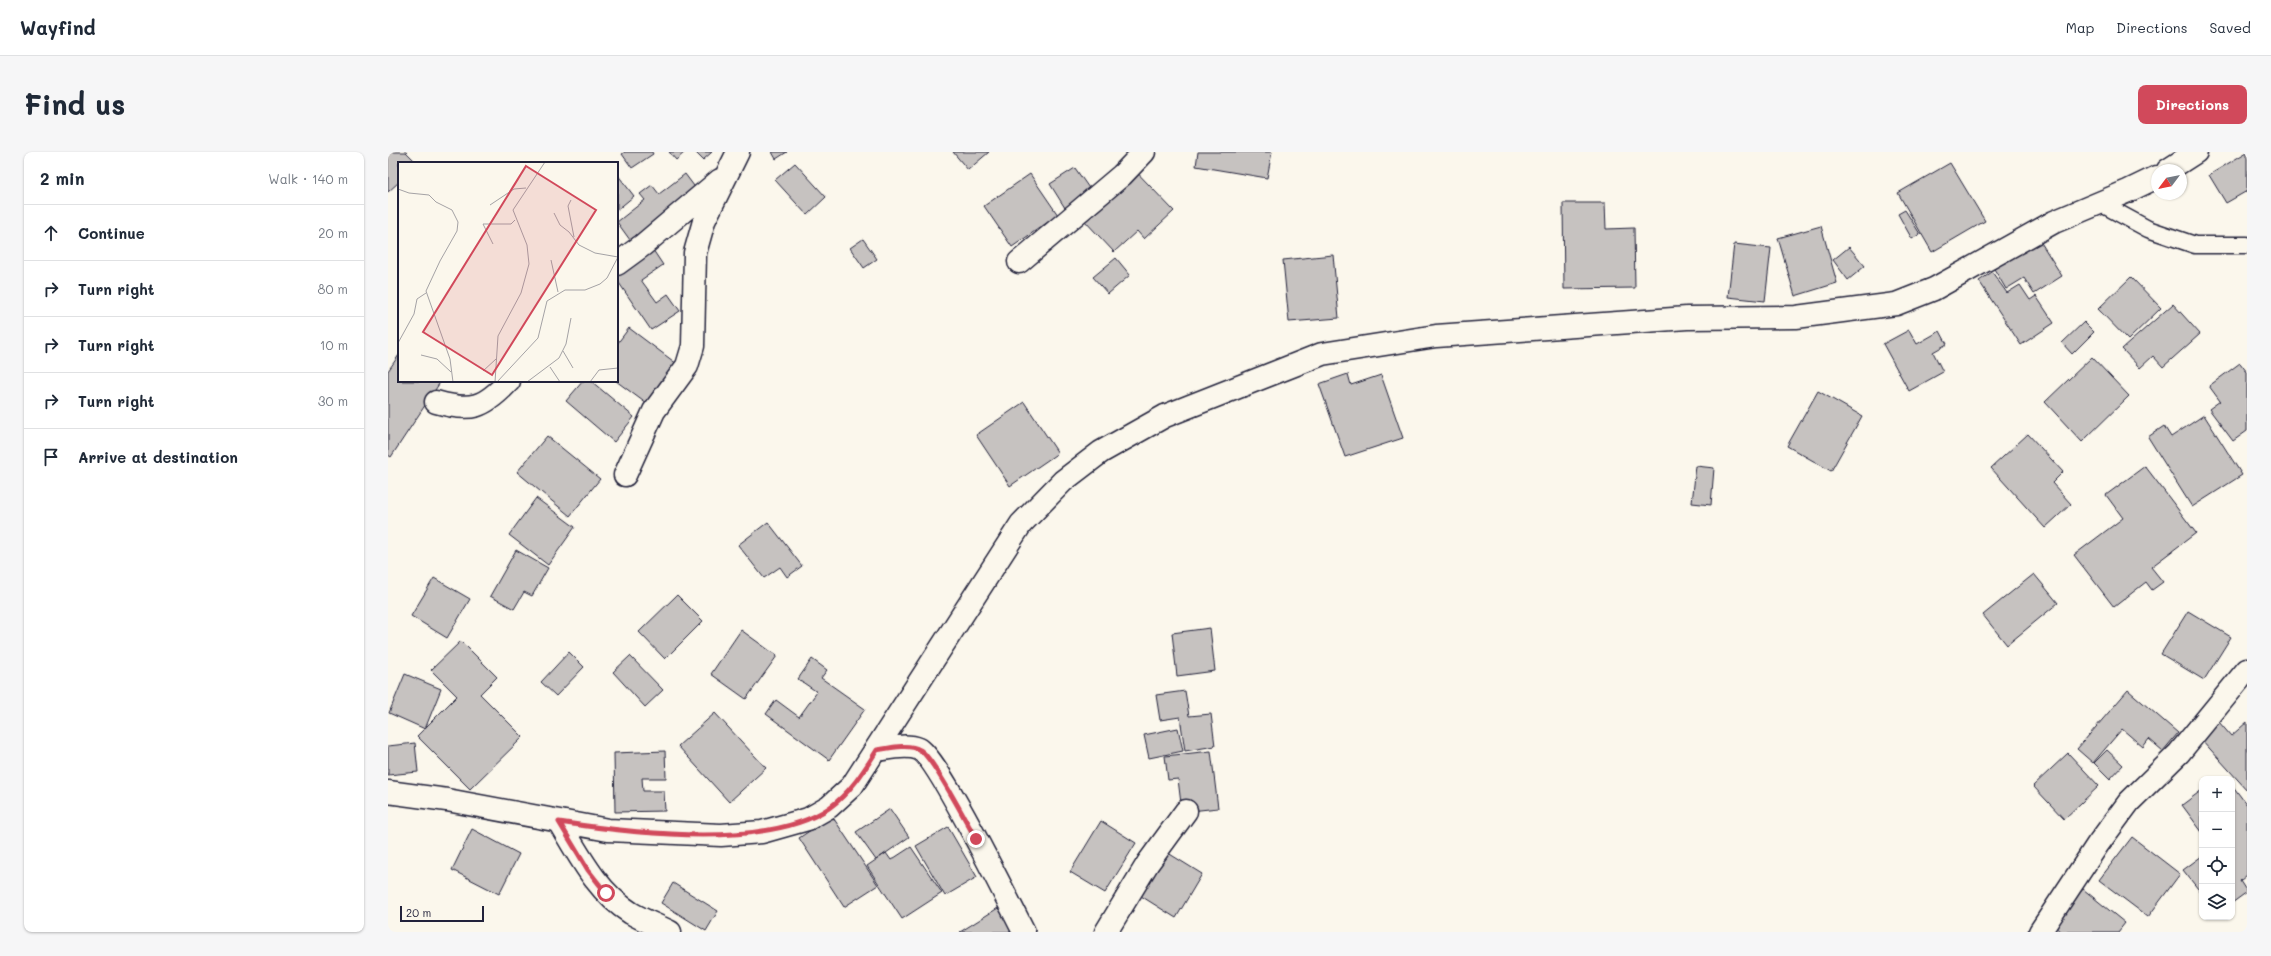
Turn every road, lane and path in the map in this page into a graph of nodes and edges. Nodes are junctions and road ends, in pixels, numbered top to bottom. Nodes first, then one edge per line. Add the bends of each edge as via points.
1 (738, 152) edge
2 (1144, 152) edge
3 (2196, 152) edge
4 (2177, 164) edge
5 (726, 175) junction
6 (2151, 180) edge
7 (2100, 203) junction
8 (2247, 245) edge
9 (1019, 262) dead end
10 (618, 263) edge
11 (508, 382) edge
12 (436, 402) dead end
13 (625, 475) dead end
14 (2247, 670) edge
15 (877, 750) junction
16 (388, 792) edge
17 (1186, 811) dead end
18 (559, 822) junction
19 (670, 932) edge
20 (1024, 932) edge
21 (1106, 932) edge
22 (2040, 932) edge

1 - 5 main road
2 - 9 main road via 1122,175
3 - 4 main road
5 - 10 main road
5 - 13 main road via 704,221 695,253 693,346 687,366 654,411
6 - 7 main road
7 - 8 lane via 2148,229 2195,245
7 - 15 main road via 2054,222 1934,288 1896,304 1796,317 1687,318 1436,336 1322,354 1165,416 1101,452 1082,466 1063,481 1021,524
11 - 12 main road via 479,405 458,408
14 - 22 main road via 2179,752 2129,802
15 - 18 main road via 852,786 830,807 808,819 762,832 721,835 608,830
15 - 20 main road via 906,747 920,749 931,762 976,839
16 - 18 main road via 447,800
17 - 21 main road via 1148,863
18 - 19 main road via 588,870 606,893 631,913

